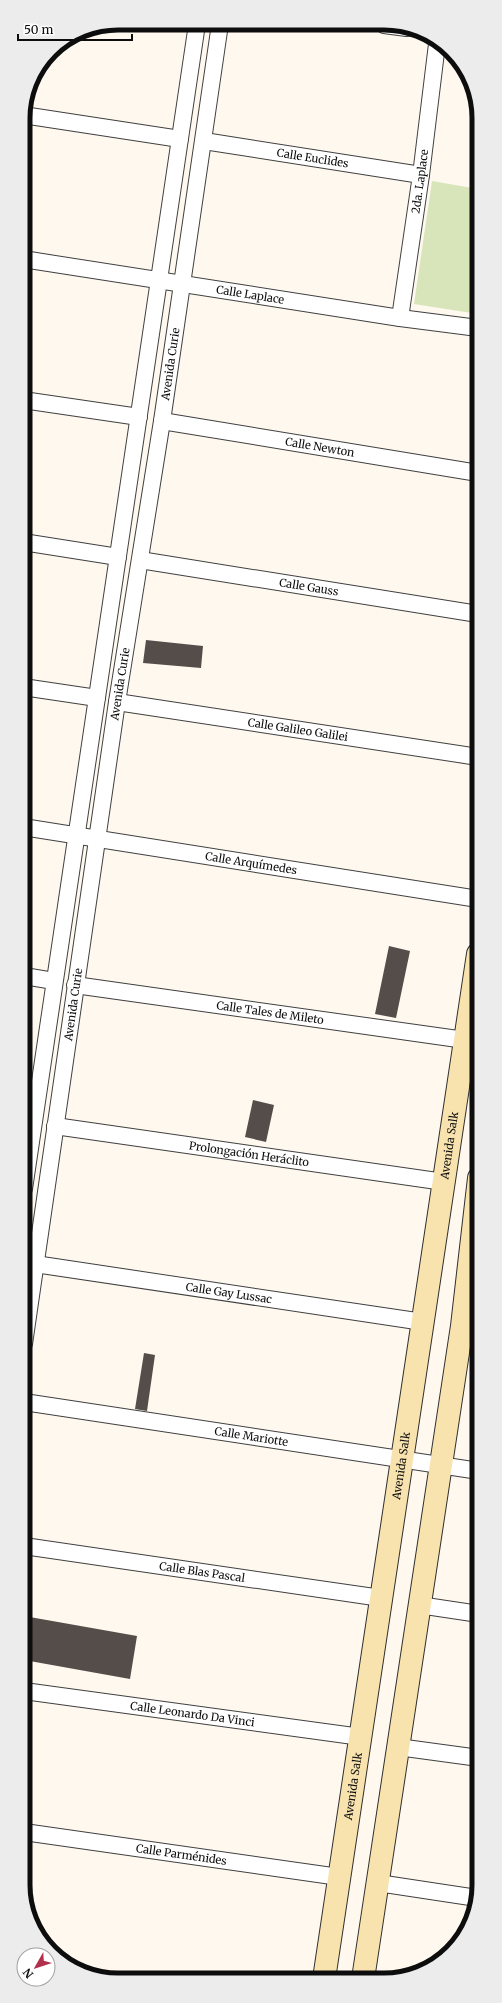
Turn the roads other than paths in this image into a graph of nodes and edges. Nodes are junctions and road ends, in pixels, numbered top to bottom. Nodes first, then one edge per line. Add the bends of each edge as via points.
1 (196, 30) edge
2 (219, 30) edge
3 (437, 48) edge
4 (30, 116) edge
5 (180, 138) junction
6 (204, 141) junction
7 (421, 175) junction
8 (30, 260) edge
9 (159, 282) junction
10 (181, 285) junction
11 (400, 318) junction
12 (472, 327) edge
13 (30, 401) edge
14 (138, 417) junction
15 (162, 421) junction
16 (472, 472) edge
17 (30, 543) edge
18 (118, 557) junction
19 (140, 560) junction
20 (472, 613) edge
21 (30, 688) edge
22 (97, 698) junction
23 (116, 702) junction
24 (472, 756) edge
25 (30, 828) edge
26 (76, 835) junction
27 (98, 838) junction
28 (472, 898) edge
29 (30, 977) edge
30 (54, 981) junction
31 (75, 985) junction
32 (472, 994) edge
33 (465, 1040) junction
34 (30, 1110) edge
35 (55, 1126) junction
36 (444, 1182) junction
37 (35, 1264) junction
38 (472, 1291) edge
39 (30, 1300) edge
40 (423, 1322) junction
41 (470, 1327) edge
42 (30, 1403) edge
43 (402, 1459) junction
44 (441, 1465) junction
45 (472, 1470) edge
46 (30, 1547) edge
47 (381, 1598) junction
48 (419, 1605) junction
49 (472, 1613) edge
50 (30, 1692) edge
51 (360, 1737) junction
52 (398, 1747) junction
53 (472, 1757) edge
54 (30, 1833) edge
55 (339, 1877) junction
56 (378, 1883) junction
57 (471, 1897) edge
58 (325, 1973) edge
59 (364, 1973) edge

1 - 5 street, Avenida Curie
2 - 6 street, Avenida Curie
3 - 7 street, 2da. Laplace
4 - 5 street
5 - 9 street, Avenida Curie
6 - 7 street, Calle Euclides
6 - 10 street, Avenida Curie
7 - 11 street, 2da. Laplace
8 - 9 street, Calle Laplace
9 - 10 street, Calle Laplace
9 - 14 street, Avenida Curie
10 - 11 street, Calle Laplace
10 - 15 street, Avenida Curie
11 - 12 street, Calle Laplace
13 - 14 street
14 - 18 street, Avenida Curie
15 - 16 street, Calle Newton
15 - 19 street, Avenida Curie
17 - 18 street
18 - 22 street, Avenida Curie
19 - 20 street, Calle Gauss
19 - 23 street, Avenida Curie
21 - 22 street
22 - 26 street, Avenida Curie
23 - 24 street, Calle Galileo Galilei
23 - 27 street, Avenida Curie
25 - 26 street, Calle Arquímedes
26 - 27 street, Calle Arquímedes
26 - 30 street, Avenida Curie
27 - 28 street, Calle Arquímedes
27 - 31 street, Avenida Curie
29 - 30 street
30 - 34 street, Avenida Curie
31 - 33 street, Calle Tales de Mileto
31 - 35 street, Avenida Curie
32 - 33 main road, Avenida Salk
33 - 36 main road, Avenida Salk
35 - 36 street, Prolongación Heráclito
35 - 37 street, Avenida Curie
36 - 40 main road, Avenida Salk
37 - 39 street, Avenida Curie
37 - 40 street, Calle Gay Lussac
38 - 41 main road
40 - 43 main road, Avenida Salk
41 - 44 main road
42 - 43 street, Calle Mariotte
43 - 44 street, Calle Mariotte
43 - 47 main road, Avenida Salk
44 - 45 street, Calle Mariotte
44 - 48 main road
46 - 47 street, Calle Blas Pascal
47 - 51 main road, Avenida Salk
48 - 49 street
48 - 52 main road
50 - 51 street, Calle Leonardo Da Vinci
51 - 55 main road, Avenida Salk
52 - 53 street
52 - 56 main road
54 - 55 street, Calle Parménides
55 - 58 main road, Avenida Salk
56 - 57 street
56 - 59 main road

